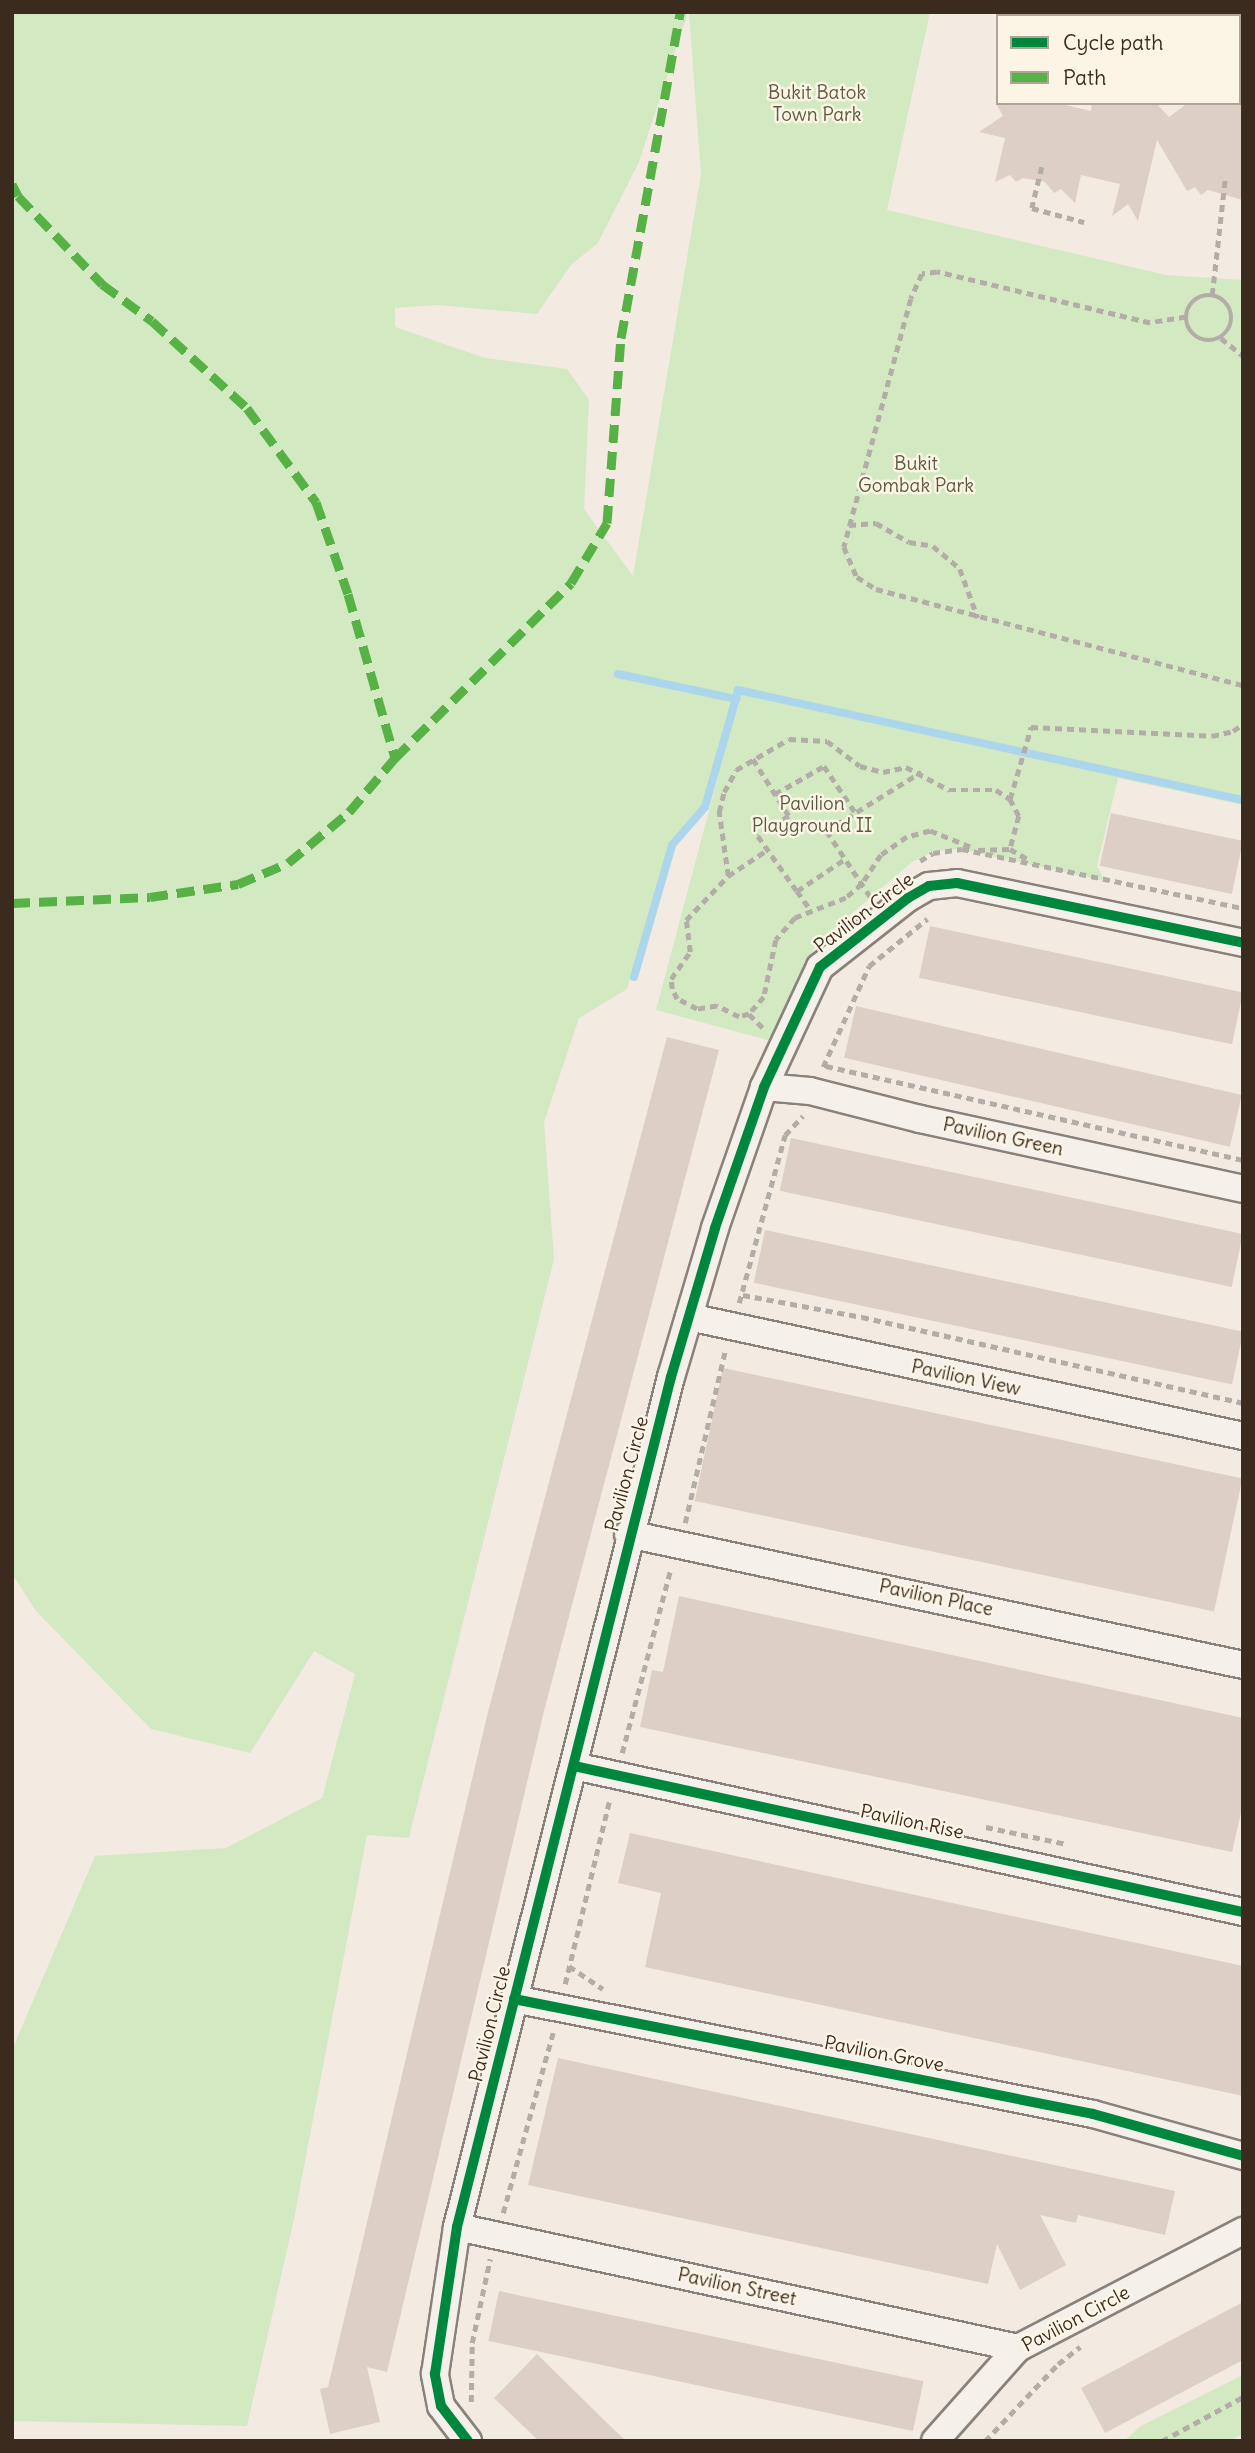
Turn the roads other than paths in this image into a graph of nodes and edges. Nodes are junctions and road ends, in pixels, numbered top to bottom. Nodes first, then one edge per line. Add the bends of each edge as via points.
1 (1243, 943) edge
2 (764, 1087) junction
3 (1243, 1189) edge
4 (689, 1317) junction
5 (1243, 1436) edge
6 (628, 1534) junction
7 (1243, 1665) edge
8 (575, 1766) junction
9 (1243, 1912) edge
10 (514, 1999) junction
11 (1243, 2156) edge
12 (457, 2227) junction
13 (1243, 2231) edge
14 (1018, 2348) junction
15 (468, 2441) edge
16 (935, 2441) edge

1 - 2 street, Pavilion Circle via 957,883 929,886 820,967
2 - 3 street, Pavilion Green via 810,1091
2 - 4 street, Pavilion Circle
4 - 5 street, Pavilion View
4 - 6 street, Pavilion Circle
6 - 7 street, Pavilion Place
6 - 8 street, Pavilion Circle
8 - 9 street, Pavilion Rise
8 - 10 street, Pavilion Circle
10 - 11 street, Pavilion Grove via 1093,2114
10 - 12 street, Pavilion Circle
12 - 14 street, Pavilion Street
12 - 15 street, Pavilion Circle via 435,2374 440,2406
13 - 14 street, Pavilion Circle
14 - 16 street, Pavilion Circle

